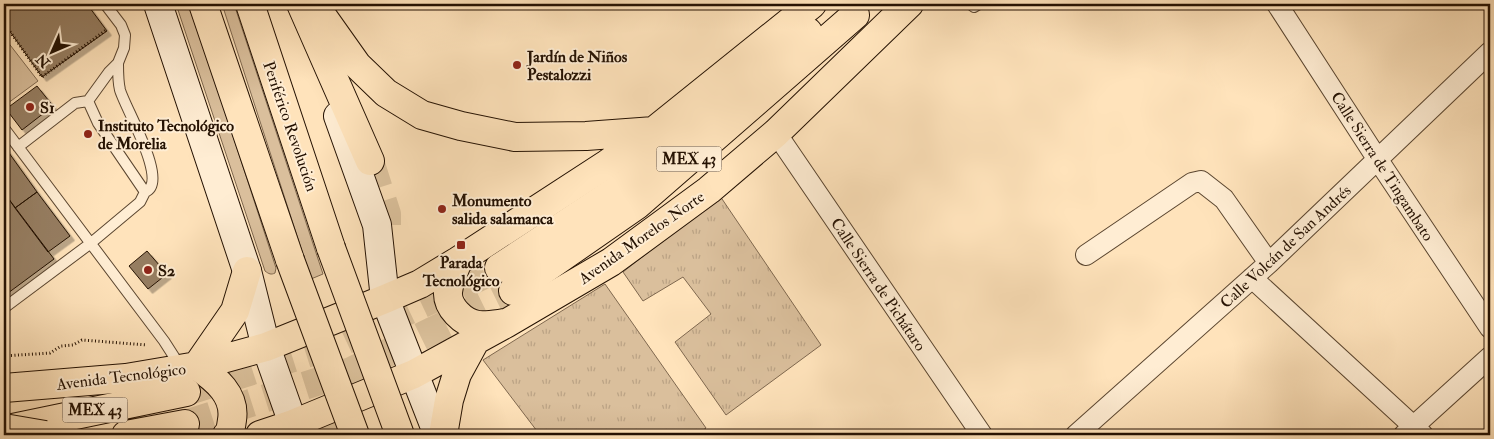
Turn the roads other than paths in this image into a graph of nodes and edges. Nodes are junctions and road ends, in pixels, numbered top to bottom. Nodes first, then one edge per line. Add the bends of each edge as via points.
1 (105, 4) edge
2 (158, 4) edge
3 (203, 4) edge
4 (250, 4) edge
5 (297, 4) edge
6 (301, 4) edge
7 (317, 4) edge
8 (812, 4) edge
9 (909, 4) edge
10 (970, 4) edge
11 (978, 4) edge
12 (1277, 4) edge
13 (848, 9) edge
14 (1490, 52) edge
15 (118, 63) junction
16 (88, 101) junction
17 (4, 128) edge
18 (654, 131) junction
19 (776, 132) junction
20 (18, 147) junction
21 (1378, 160) junction
22 (370, 162) tunnel mouth
23 (145, 192) junction
24 (91, 243) junction
25 (1086, 255) dead end
26 (458, 261) junction
27 (1269, 263) junction
28 (499, 268) tunnel mouth
29 (247, 271) junction
30 (1252, 278) junction
31 (514, 291) tunnel mouth
32 (385, 300) junction
33 (4, 308) edge
34 (507, 323) junction
35 (1490, 328) edge
36 (475, 341) junction
37 (266, 346) junction
38 (1490, 357) edge
39 (414, 374) junction
40 (189, 376) junction
41 (4, 388) edge
42 (185, 424) tunnel mouth
43 (4, 429) edge
44 (295, 430) edge
45 (1414, 432) edge
46 (44, 435) edge
47 (126, 435) edge
48 (227, 435) edge
49 (260, 435) edge
50 (355, 435) edge
51 (400, 435) edge
52 (438, 435) edge
53 (443, 435) edge
54 (982, 435) edge
55 (1076, 435) edge

1 - 15 lane via 125,35
2 - 29 main road
3 - 50 main road, bridge via 290,260
4 - 51 main road, Periférico Revolución, bridge via 332,248
5 - 32 main road via 377,225
6 - 22 main road
7 - 18 main road via 357,65 386,93 422,115 514,137
8 - 18 main road
9 - 19 main road, Avenida Morelos Norte
10 - 11 lane via 974,7
12 - 21 street, Calle Sierra de Tingambato
13 - 28 main road, MEX 43 via 626,184
13 - 31 main road, MEX 43 via 636,205
14 - 21 street, Calle Volcán de San Andrés
15 - 16 lane
15 - 23 lane via 120,89 153,170 153,186
16 - 20 lane via 75,104
16 - 23 lane via 98,123
17 - 20 lane
18 - 26 main road
19 - 34 main road, Avenida Morelos Norte via 709,190 611,262
19 - 54 street, Calle Sierra de Pichátaro
20 - 24 lane
21 - 27 street, Calle Volcán de San Andrés
21 - 35 street, Calle Sierra de Tingambato
23 - 24 lane via 140,202
24 - 33 lane
24 - 40 lane
25 - 27 street via 1192,183 1201,181 1224,199
26 - 32 main road
26 - 34 main road via 448,293 458,314 466,321 478,324
27 - 30 street, Calle Volcán de San Andrés
29 - 37 main road
29 - 40 main road via 235,311
30 - 45 street
30 - 55 street, Calle Volcán de San Andrés
32 - 37 main road, Avenida Tecnológico
32 - 39 main road
34 - 36 main road, Avenida Morelos Norte
36 - 39 main road, Avenida Morelos Norte
36 - 53 main road via 457,374 448,400
37 - 40 main road, Avenida Tecnológico
37 - 44 main road
38 - 45 street
39 - 44 main road, Avenida Morelos Norte
39 - 52 main road
40 - 41 main road, Avenida Tecnológico
40 - 43 main road, MEX 43
40 - 48 main road via 214,378 228,394 233,412
42 - 47 main road, MEX 43
43 - 46 main road, bridge
44 - 49 main road

